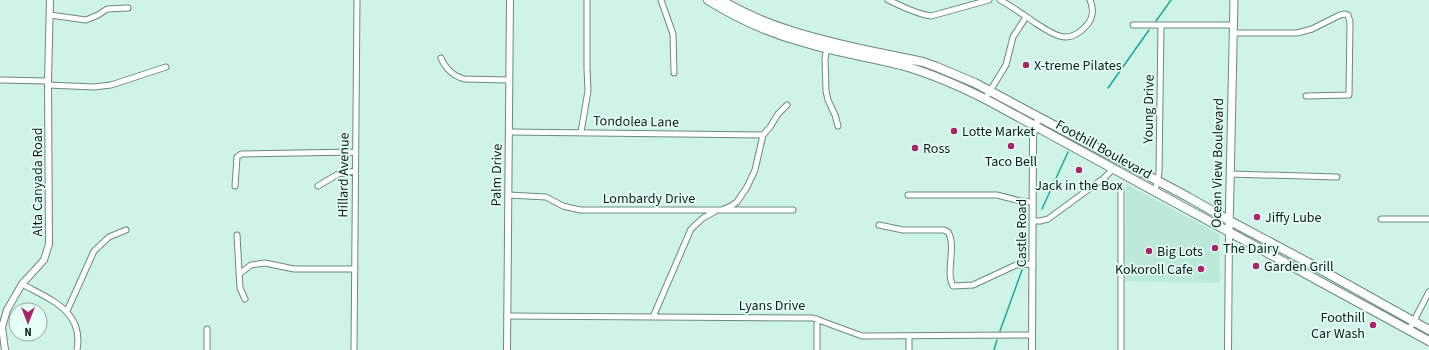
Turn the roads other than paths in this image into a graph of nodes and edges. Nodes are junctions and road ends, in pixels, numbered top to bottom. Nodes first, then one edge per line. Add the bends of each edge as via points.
1 (50, 0) edge
2 (357, 0) edge
3 (510, 0) edge
4 (587, 0) edge
5 (661, 0) edge
6 (708, 0) edge
7 (721, 0) edge
8 (888, 0) edge
9 (989, 0) edge
10 (1000, 0) edge
11 (1090, 0) edge
12 (1234, 0) edge
13 (128, 8) dead end
14 (50, 15) junction
15 (1026, 17) junction
16 (1133, 25) dead end
17 (1161, 25) junction
18 (1234, 29) junction
19 (827, 45) junction
20 (881, 57) junction
21 (441, 58) dead end
22 (166, 67) dead end
23 (674, 73) dead end
24 (0, 80) edge
25 (509, 80) junction
26 (48, 83) junction
27 (990, 91) junction
28 (1306, 96) dead end
29 (986, 99) junction
30 (787, 105) dead end
31 (1039, 118) junction
32 (838, 126) dead end
33 (1035, 126) junction
34 (509, 132) junction
35 (581, 132) junction
36 (763, 135) junction
37 (355, 152) junction
38 (1113, 169) junction
39 (355, 171) junction
40 (1230, 174) junction
41 (1337, 177) dead end
42 (1158, 181) junction
43 (235, 186) dead end
44 (318, 186) dead end
45 (1121, 190) dead end
46 (1155, 192) junction
47 (508, 195) junction
48 (908, 195) dead end
49 (1033, 202) junction
50 (793, 210) dead end
51 (717, 211) junction
52 (1381, 219) dead end
53 (1429, 219) edge
54 (1034, 221) junction
55 (1230, 221) junction
56 (879, 225) dead end
57 (126, 230) dead end
58 (1229, 232) junction
59 (237, 235) dead end
60 (1033, 264) junction
61 (355, 269) junction
62 (239, 274) junction
63 (22, 284) junction
64 (1429, 292) edge
65 (245, 299) dead end
66 (67, 311) junction
67 (507, 316) junction
68 (653, 317) junction
69 (817, 319) junction
70 (1414, 321) junction
71 (208, 329) dead end
72 (1409, 330) junction
73 (1429, 330) edge
74 (1032, 335) junction
75 (909, 336) junction
76 (1429, 340) edge
77 (5, 350) edge
78 (77, 350) edge
79 (207, 350) edge
80 (354, 350) edge
81 (507, 350) edge
82 (817, 350) edge
83 (909, 350) edge
84 (1032, 350) edge
85 (1121, 350) edge
86 (1228, 350) edge

1 - 14 street, Alta Canyada Road
2 - 37 street, Hillard Avenue
3 - 25 street, Palm Drive
4 - 35 street via 588,91
5 - 23 street via 673,34
6 - 19 main road, Foothill Boulevard via 766,30 804,43
7 - 19 main road, Foothill Boulevard via 767,23
8 - 9 street via 930,16
10 - 15 street
11 - 15 street via 1093,8 1090,21 1073,36 1057,36
12 - 18 main road, Ocean View Boulevard
13 - 14 street via 107,9 86,20
14 - 26 street, Alta Canyada Road
15 - 27 street via 1010,44 1006,65
16 - 17 street
17 - 18 street
17 - 42 street, Young Drive
18 - 28 street via 1297,33 1312,29 1340,15 1348,15 1349,95
18 - 40 main road, Ocean View Boulevard
19 - 20 main road, Foothill Boulevard
19 - 32 street via 826,91
20 - 27 main road, Foothill Boulevard via 923,62
20 - 29 main road, Foothill Boulevard via 948,81
21 - 25 street via 454,76 465,80
22 - 26 street via 111,85
24 - 26 street
25 - 34 street, Palm Drive
26 - 63 street, Alta Canyada Road via 49,244 44,260
27 - 29 street
27 - 31 main road, Foothill Boulevard
29 - 33 main road, Foothill Boulevard
30 - 36 street
31 - 33 street, Castle Road
31 - 42 main road, Foothill Boulevard
33 - 38 main road, Foothill Boulevard
33 - 49 street, Castle Road
34 - 35 street, Tondolea Lane
34 - 47 street, Palm Drive
35 - 36 street, Tondolea Lane
36 - 51 street via 755,170 747,187 734,205
37 - 39 street, Hillard Avenue
37 - 43 street via 241,154 237,157
38 - 46 main road, Foothill Boulevard
38 - 54 street via 1048,219
39 - 44 street via 338,174
39 - 61 street, Hillard Avenue
40 - 41 street
40 - 55 main road, Ocean View Boulevard
42 - 46 street, Young Drive
42 - 55 main road, Foothill Boulevard
45 - 85 street
46 - 58 main road, Foothill Boulevard
47 - 51 street, Lombardy Drive via 546,197 563,206 580,210
47 - 67 street, Palm Drive
48 - 49 street via 997,195
49 - 54 street, Castle Road
50 - 51 street, Lombardy Drive
51 - 68 street via 703,218 691,229
52 - 53 street
54 - 60 street, Castle Road
55 - 58 main road, Ocean View Boulevard
55 - 70 main road, Foothill Boulevard
56 - 60 street via 903,230 948,232 951,241 953,286 973,285 1016,265
57 - 66 street via 108,237 94,251
58 - 72 main road, Foothill Boulevard
58 - 86 street, Ocean View Boulevard
59 - 62 street
60 - 74 street, Castle Road
61 - 62 street via 294,269 265,263 251,265
61 - 80 street, Hillard Avenue
62 - 65 street via 240,288
63 - 66 street
63 - 77 street, Alta Canyada Road via 4,318 2,334
64 - 70 street
66 - 78 street via 79,338
67 - 68 street, Lyans Drive
67 - 81 street, Palm Drive
68 - 69 street, Lyans Drive
69 - 75 street, Lyans Drive via 862,336
69 - 82 street
70 - 72 street
70 - 73 main road, Foothill Boulevard
71 - 79 street
72 - 76 main road, Foothill Boulevard
74 - 75 street, Lyans Drive
74 - 84 street, Castle Road
75 - 83 street

